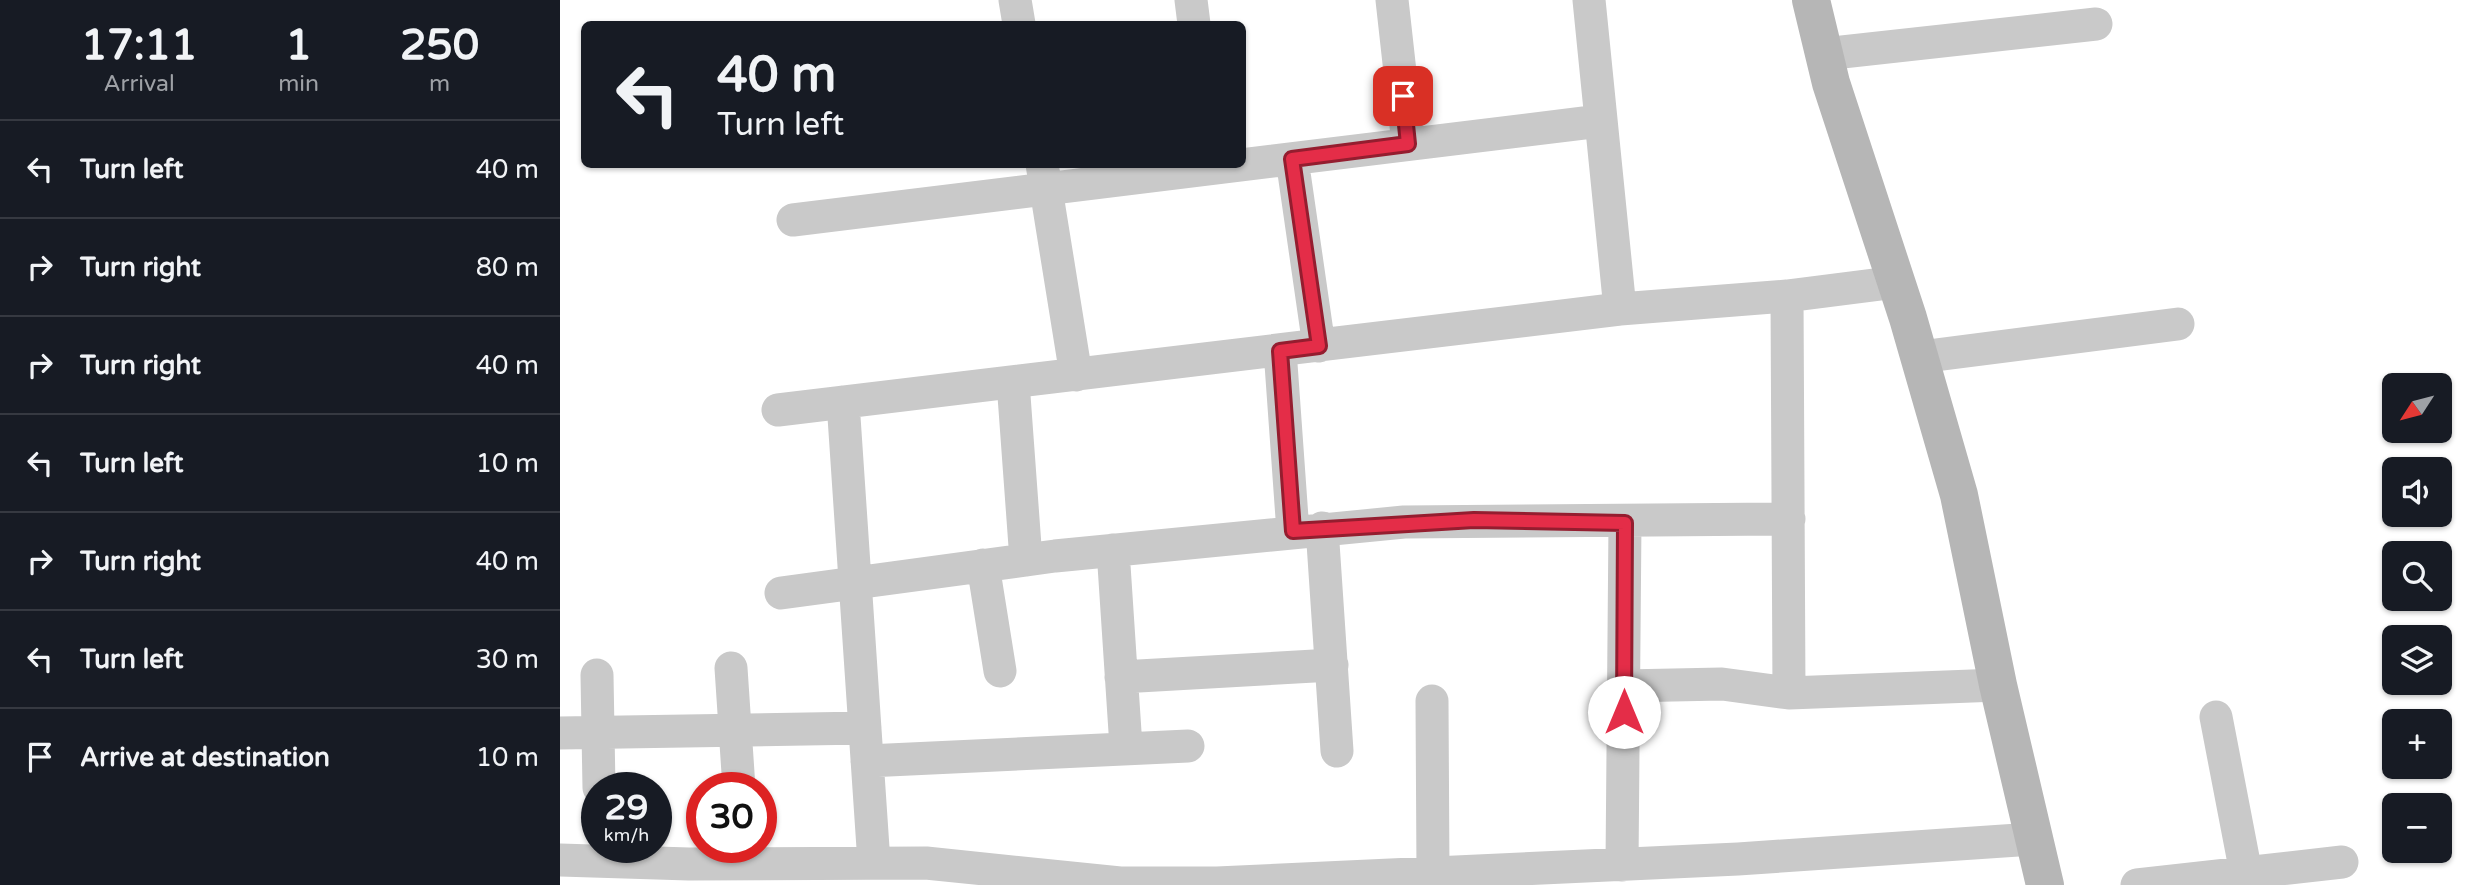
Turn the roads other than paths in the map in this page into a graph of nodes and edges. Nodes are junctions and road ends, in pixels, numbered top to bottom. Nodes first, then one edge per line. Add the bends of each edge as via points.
1 (1015, 0) edge
2 (1191, 0) edge
3 (1392, 0) edge
4 (1589, 0) edge
5 (1811, 0) edge
6 (1018, 21) edge
7 (1194, 21) edge
8 (2096, 24) dead end
9 (1824, 54) junction
10 (1600, 121) junction
11 (1408, 144) junction
12 (1292, 159) junction
13 (1246, 163) edge
14 (1182, 168) edge
15 (1044, 177) edge
16 (793, 220) dead end
17 (1896, 282) junction
18 (1787, 296) junction
19 (1620, 309) junction
20 (2178, 324) dead end
21 (1319, 346) junction
22 (1280, 351) junction
23 (1920, 356) junction
24 (1076, 375) junction
25 (1013, 382) junction
26 (843, 402) junction
27 (778, 410) dead end
28 (1789, 519) junction
29 (1625, 523) junction
30 (1308, 530) junction
31 (1113, 550) junction
32 (1026, 560) junction
33 (983, 565) junction
34 (856, 583) junction
35 (781, 593) dead end
36 (1332, 665) junction
37 (731, 668) dead end
38 (1000, 671) dead end
39 (597, 674) dead end
40 (1121, 677) junction
41 (1998, 685) junction
42 (1624, 686) junction
43 (1788, 692) junction
44 (1432, 701) dead end
45 (2216, 717) dead end
46 (598, 732) junction
47 (735, 732) junction
48 (560, 733) edge
49 (866, 744) junction
50 (1188, 746) dead end
51 (1126, 747) junction
52 (1337, 751) dead end
53 (599, 772) edge
54 (737, 772) edge
55 (2033, 839) junction
56 (581, 857) edge
57 (777, 857) edge
58 (560, 860) edge
59 (2342, 862) dead end
60 (874, 863) junction
61 (1622, 864) junction
62 (1433, 873) junction
63 (2246, 873) junction
64 (2045, 885) edge
65 (2137, 885) edge

1 - 6 street
2 - 7 street
3 - 11 street
4 - 10 street
5 - 9 street
8 - 9 street
9 - 17 street
10 - 11 street
10 - 19 street
11 - 12 street
12 - 13 street
12 - 21 street
14 - 15 street
15 - 16 street
15 - 24 street
17 - 18 street
17 - 23 street
18 - 19 street
18 - 28 street
19 - 21 street
20 - 23 street
21 - 22 street
22 - 24 street
22 - 30 street
23 - 41 street via 1959,495
24 - 25 street
25 - 26 street
25 - 32 street
26 - 27 street
26 - 34 street
28 - 29 street
28 - 43 street
29 - 30 street via 1474,520
29 - 42 street
30 - 31 street
30 - 36 street
31 - 32 street
31 - 40 street
32 - 33 street
33 - 34 street
33 - 38 street
34 - 35 street
34 - 49 street
36 - 40 street
36 - 52 street
37 - 47 street
39 - 46 street
40 - 51 street
41 - 43 street
41 - 55 street
42 - 43 street via 1722,684
42 - 61 street
44 - 62 street
45 - 63 street
46 - 47 street
46 - 48 street
46 - 53 street
47 - 49 street
47 - 54 street
49 - 51 street
49 - 60 street
50 - 51 street
55 - 61 street
55 - 64 street
56 - 58 street
57 - 60 street
59 - 63 street
60 - 62 street via 962,864 1120,883
61 - 62 street
63 - 65 street

